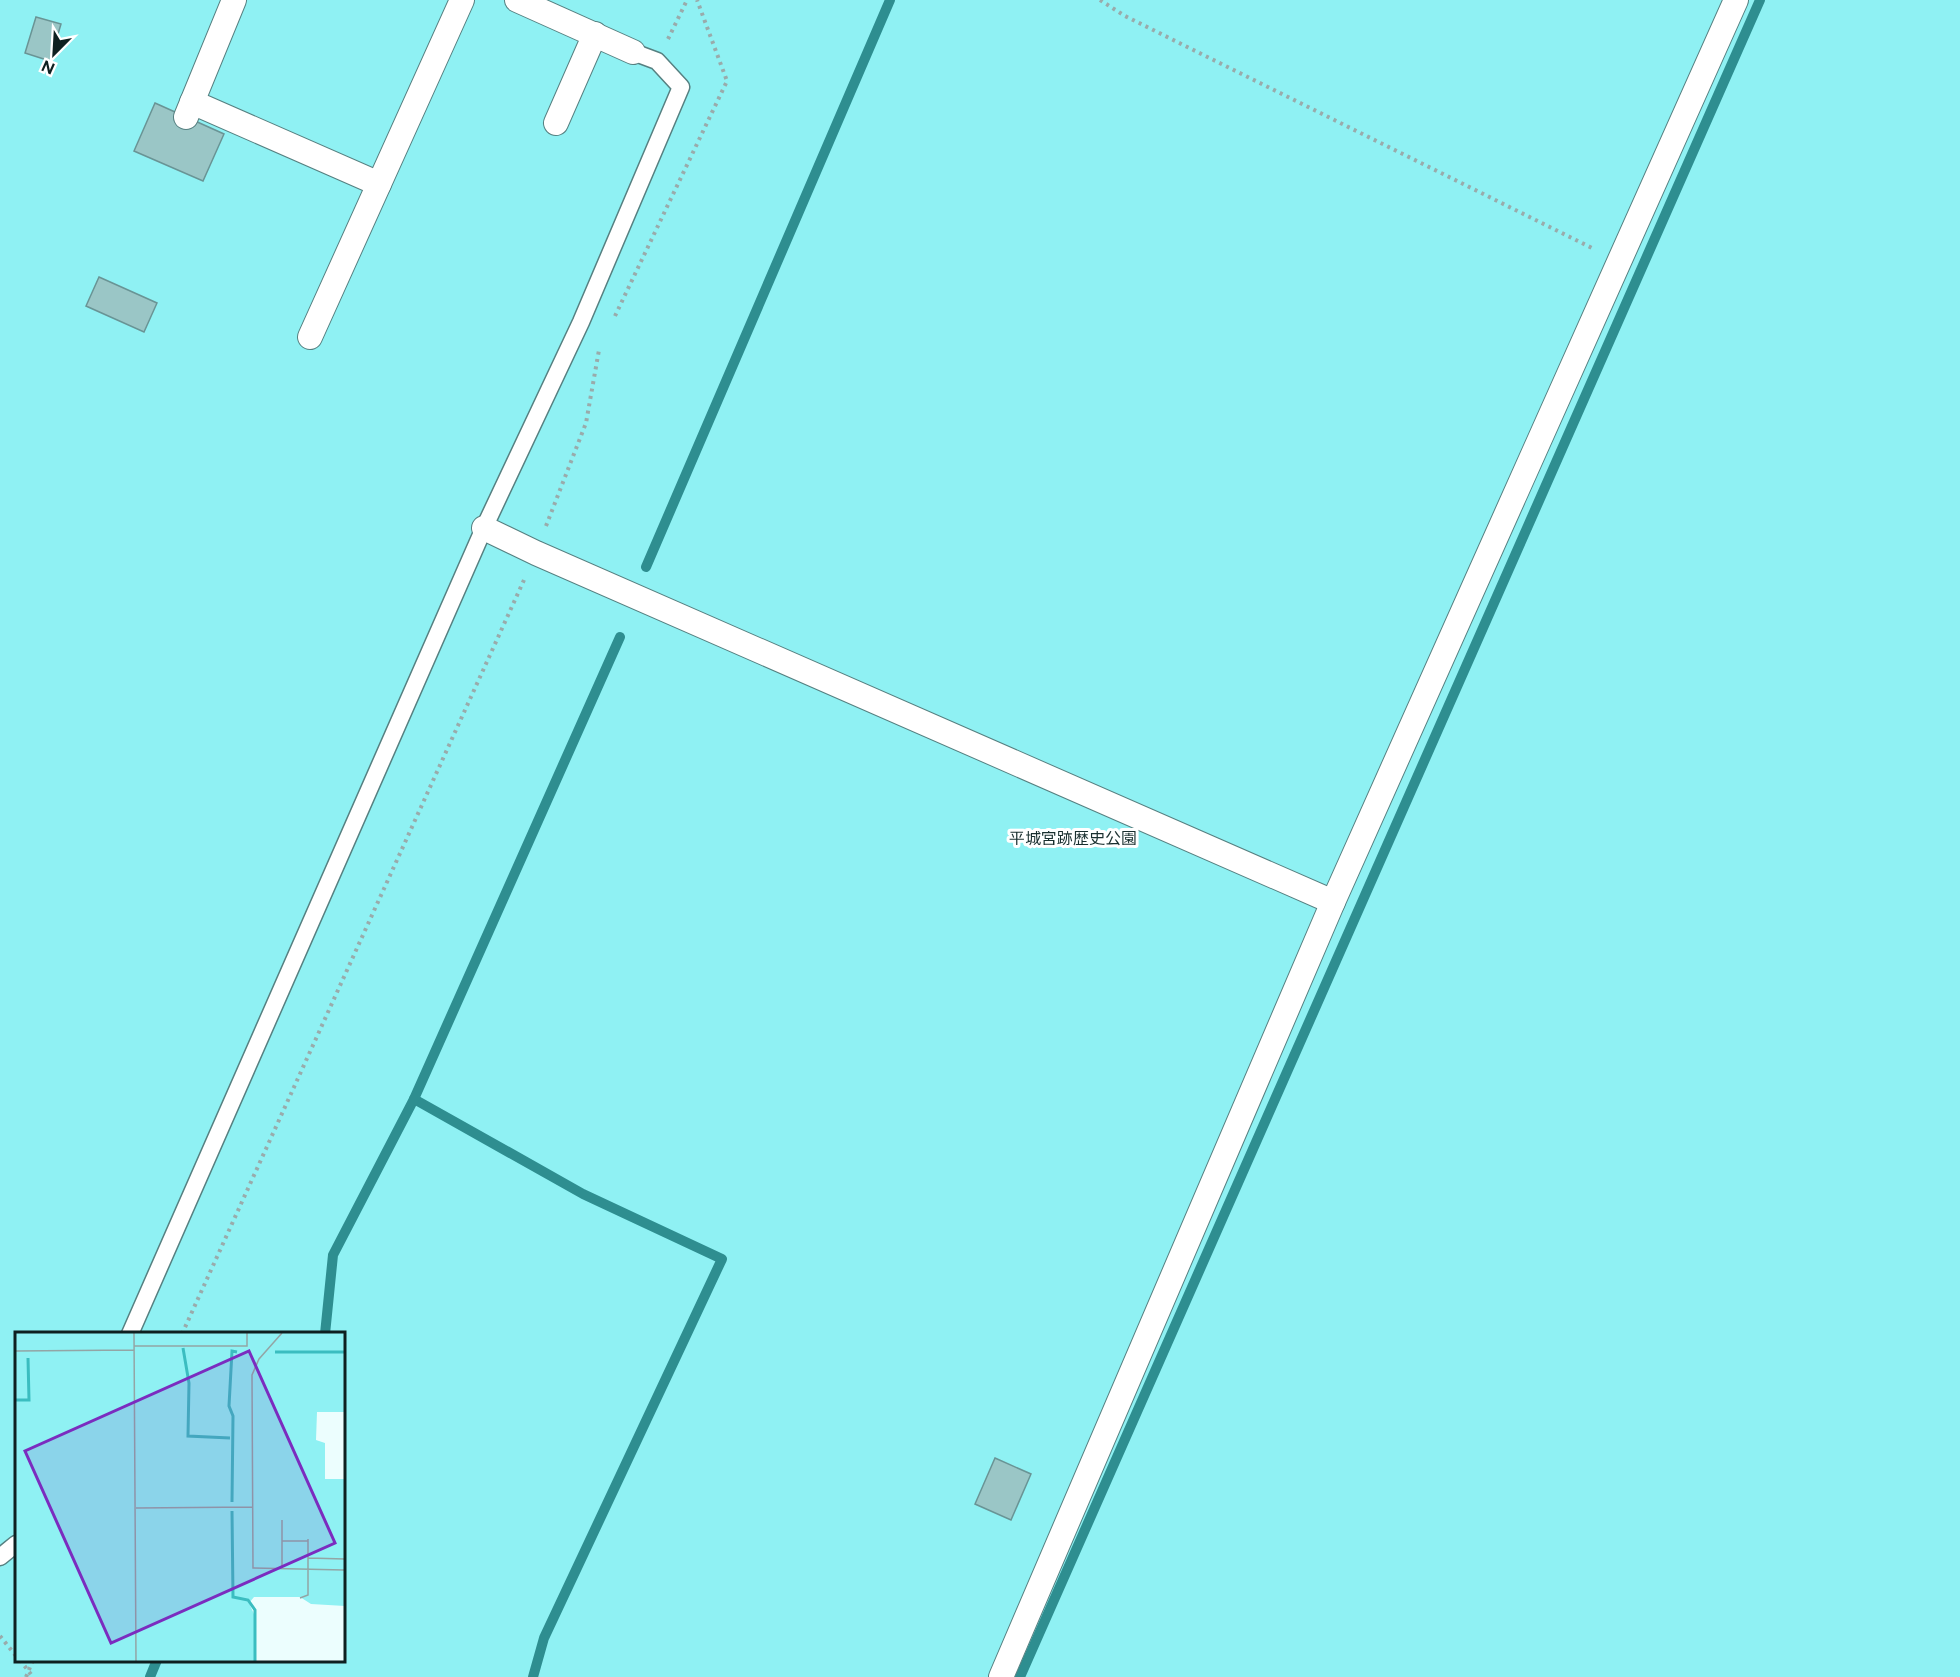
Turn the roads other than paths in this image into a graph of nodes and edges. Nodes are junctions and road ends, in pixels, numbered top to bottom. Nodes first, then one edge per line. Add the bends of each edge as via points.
1 (234, 0) edge
2 (462, 0) edge
3 (517, 0) edge
4 (1736, 0) edge
5 (595, 34) junction
6 (633, 52) joint
7 (556, 123) dead end
8 (379, 184) junction
9 (310, 337) dead end
10 (484, 528) junction
11 (1333, 902) junction
12 (131, 1332) edge
13 (15, 1545) edge
14 (0, 1557) edge
15 (1001, 1677) edge

1 - 8 street via 189,109
2 - 8 street
3 - 5 street
4 - 11 street
5 - 6 street
5 - 7 street
6 - 10 lane via 657,62 681,87 581,322
8 - 9 street
10 - 11 street
10 - 12 lane
11 - 15 street
13 - 14 lane

